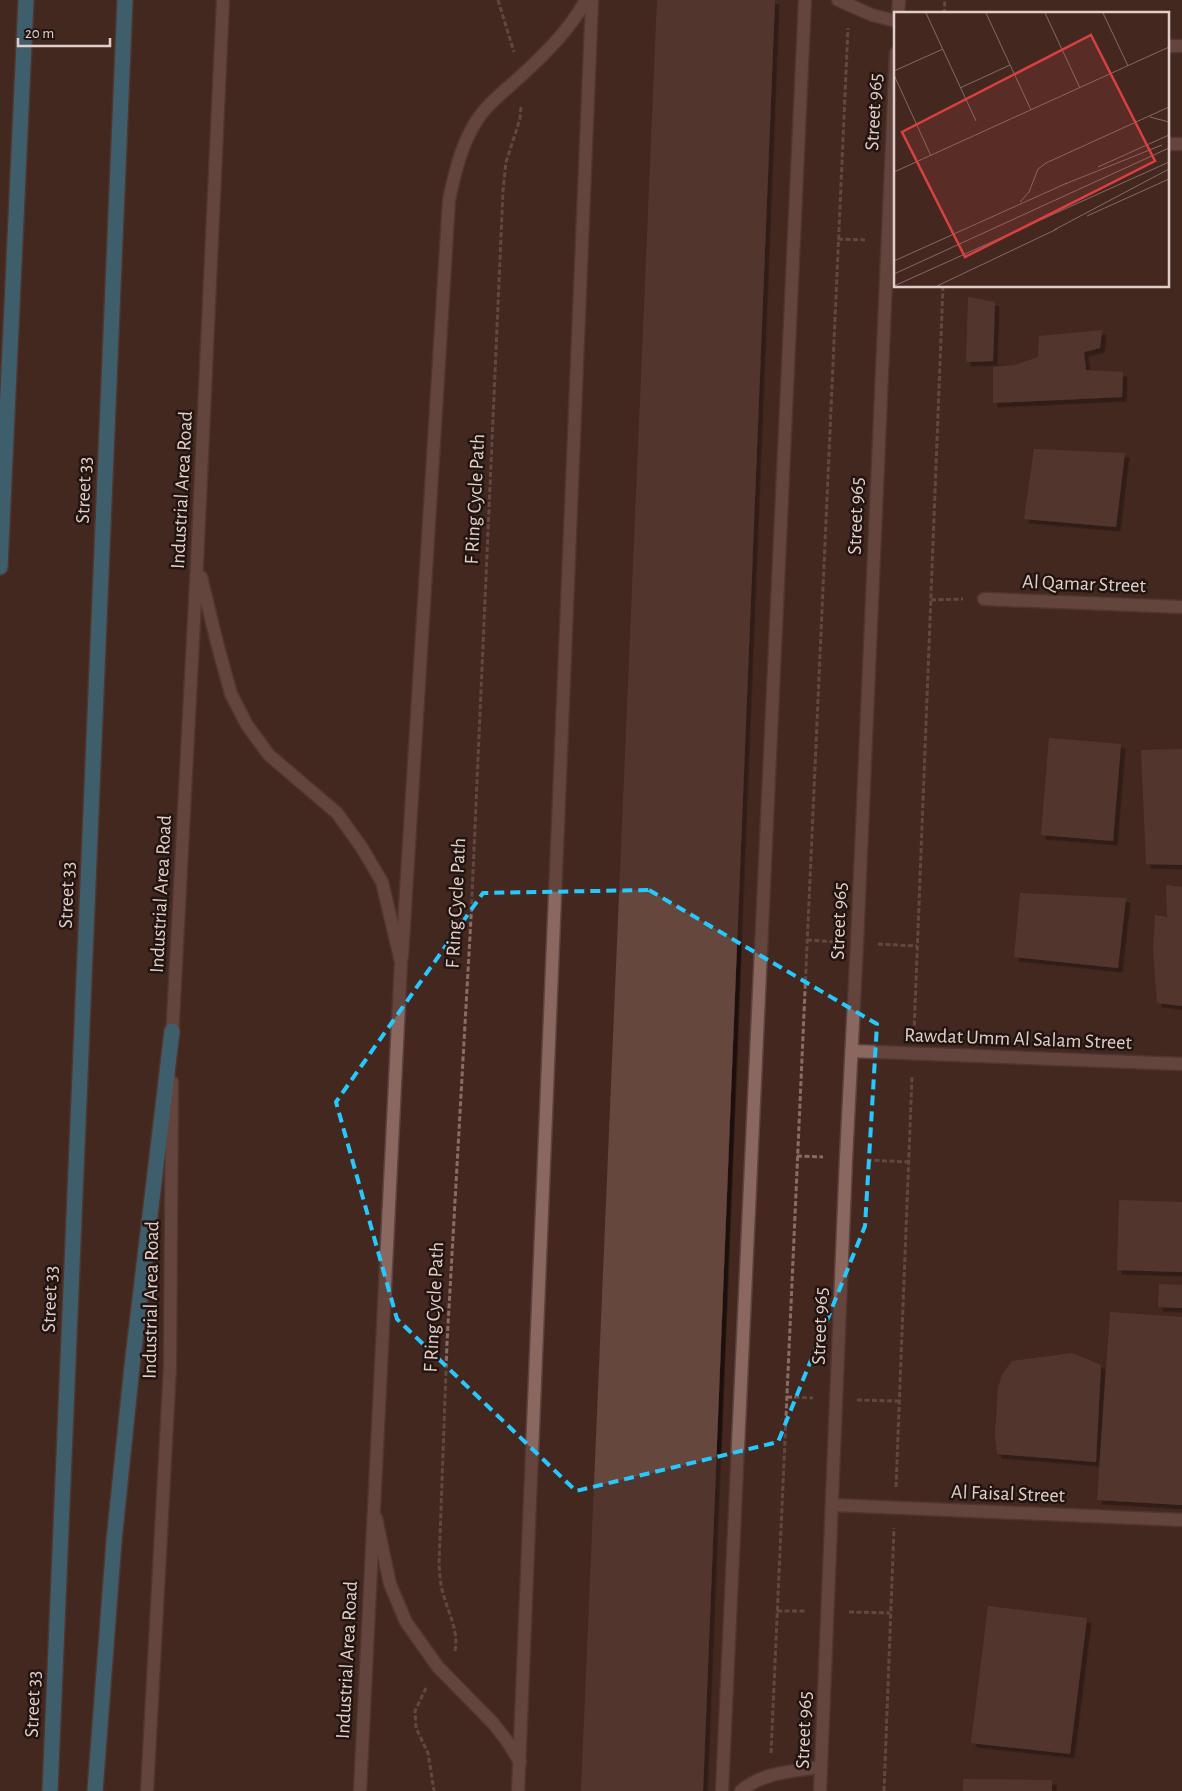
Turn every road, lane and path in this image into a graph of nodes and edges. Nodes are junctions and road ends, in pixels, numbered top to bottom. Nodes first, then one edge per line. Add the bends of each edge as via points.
1 (26, 0) edge
2 (125, 0) edge
3 (223, 0) edge
4 (498, 0) edge
5 (586, 0) edge
6 (592, 0) edge
7 (805, 0) edge
8 (843, 3) edge
9 (894, 20) edge
10 (522, 75) junction
11 (894, 130) edge
12 (197, 563) junction
13 (0, 567) edge
14 (984, 598) joint
15 (931, 600) dead end
16 (1182, 607) edge
17 (401, 962) junction
18 (172, 1031) junction
19 (852, 1051) junction
20 (1182, 1064) edge
21 (832, 1505) junction
22 (373, 1507) junction
23 (1182, 1520) edge
24 (438, 1667) junction
25 (520, 1762) junction
26 (821, 1767) junction
27 (770, 1776) junction
28 (50, 1791) edge
29 (95, 1791) edge
30 (147, 1791) edge
31 (360, 1791) edge
32 (434, 1791) edge
33 (518, 1791) edge
34 (722, 1791) edge
35 (741, 1791) edge
36 (820, 1791) edge

1 - 13 highway
2 - 28 highway, Street 33
3 - 12 street, Industrial Area Road
4 - 10 path, F Ring Cycle Path
5 - 10 street, Industrial Area Road via 576,17
6 - 25 street
7 - 34 street
8 - 9 street
8 - 27 path
10 - 17 street, Industrial Area Road via 495,98 475,123 459,156 449,200
10 - 24 path, F Ring Cycle Path via 520,119 506,162 504,191 472,898 447,1343 439,1565 442,1593 457,1641 453,1662
11 - 19 street, Street 965
12 - 17 street via 235,702 269,755 337,813 362,848 382,882
12 - 18 street, Industrial Area Road
14 - 15 path
14 - 16 street, Al Qamar Street
17 - 22 street, Industrial Area Road
18 - 29 highway via 114,1541
18 - 30 street, Industrial Area Road via 170,1367
19 - 20 street, Rawdat Umm Al Salam Street
19 - 21 street, Street 965
21 - 23 street, Al Faisal Street
21 - 26 street, Street 965
22 - 24 street via 390,1584 406,1622
22 - 31 street, Industrial Area Road
24 - 25 street via 493,1723
24 - 32 path, F Ring Cycle Path via 415,1711 416,1728 428,1753
25 - 33 street
26 - 27 street
26 - 36 street, Street 965
27 - 35 street

